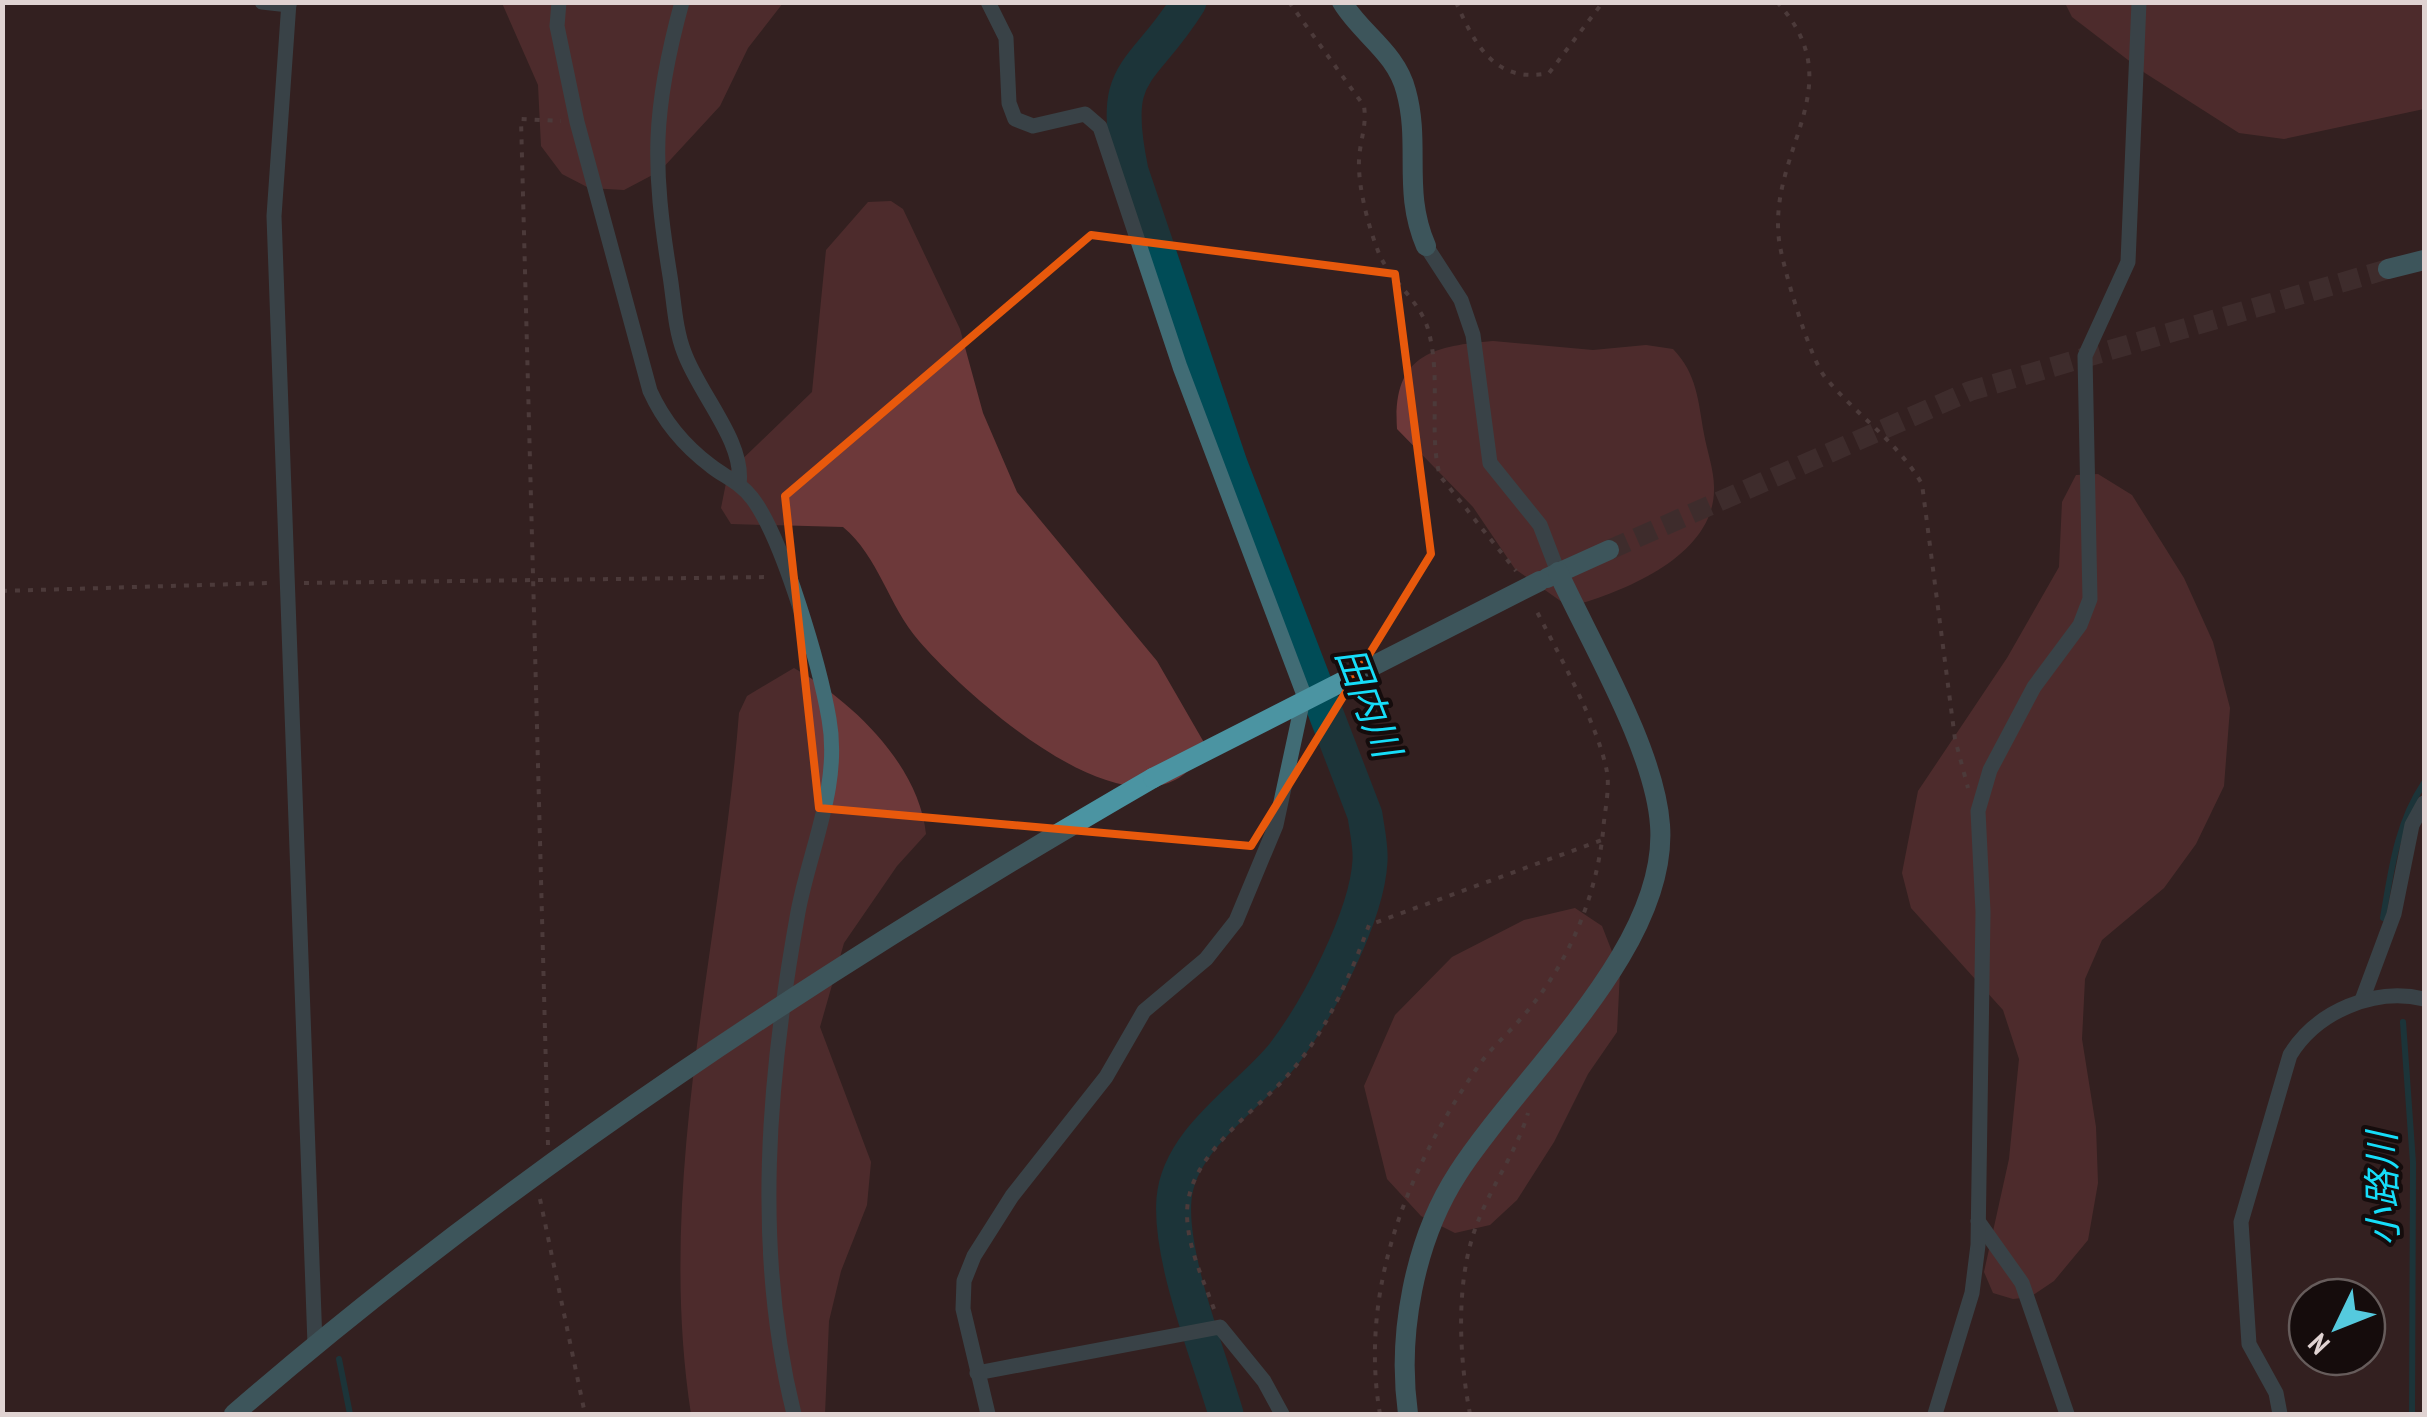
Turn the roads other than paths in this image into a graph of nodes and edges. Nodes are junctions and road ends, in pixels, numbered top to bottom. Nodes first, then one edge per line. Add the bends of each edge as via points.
1 (262, 2) edge
2 (558, 2) edge
3 (682, 2) edge
4 (988, 2) edge
5 (1342, 2) edge
6 (2139, 2) edge
7 (289, 4) edge
8 (1426, 246) joint
9 (2424, 260) edge
10 (2388, 269) tunnel mouth
11 (739, 484) junction
12 (1610, 550) tunnel mouth
13 (1537, 582) junction
14 (2424, 803) edge
15 (2424, 998) edge
16 (2362, 1000) junction
17 (784, 1002) junction
18 (1978, 1221) junction
19 (315, 1344) junction
20 (977, 1372) junction
21 (234, 1414) edge
22 (794, 1414) edge
23 (988, 1414) edge
24 (1282, 1414) edge
25 (1408, 1414) edge
26 (1935, 1414) edge
27 (2068, 1414) edge
28 (2280, 1414) edge

1 - 7 street
2 - 11 street via 577,122 614,270 661,416 681,441
3 - 11 street via 663,71 656,197 682,349 736,449
4 - 20 street via 1006,38 1015,119 1032,126 1085,114 1100,127 1180,368 1304,695 1276,825 1236,921 1206,959 1144,1012 1106,1077 1012,1196 974,1256 964,1280 964,1309
5 - 8 street via 1393,61 1406,88 1410,189
6 - 18 street via 2128,262 2085,356 2090,600 2080,626 2016,720 1978,810
7 - 19 street via 274,216
8 - 13 street via 1461,300 1473,336 1490,463 1540,525
9 - 10 street
11 - 17 street via 763,514 790,576 830,720 830,786
12 - 13 street
13 - 17 street, bridge via 1153,778
13 - 25 street via 1651,783 1660,824 1658,868 1646,912 1622,955 1456,1176 1428,1240 1406,1330
14 - 16 street
15 - 16 street
16 - 28 street via 2304,1036 2290,1055 2244,1202 2249,1344
17 - 19 street via 542,1169
17 - 22 street via 770,1133 770,1266 778,1348
18 - 26 street via 1972,1293
18 - 27 street via 2022,1283
19 - 21 street
20 - 23 street
20 - 24 street via 1219,1328

